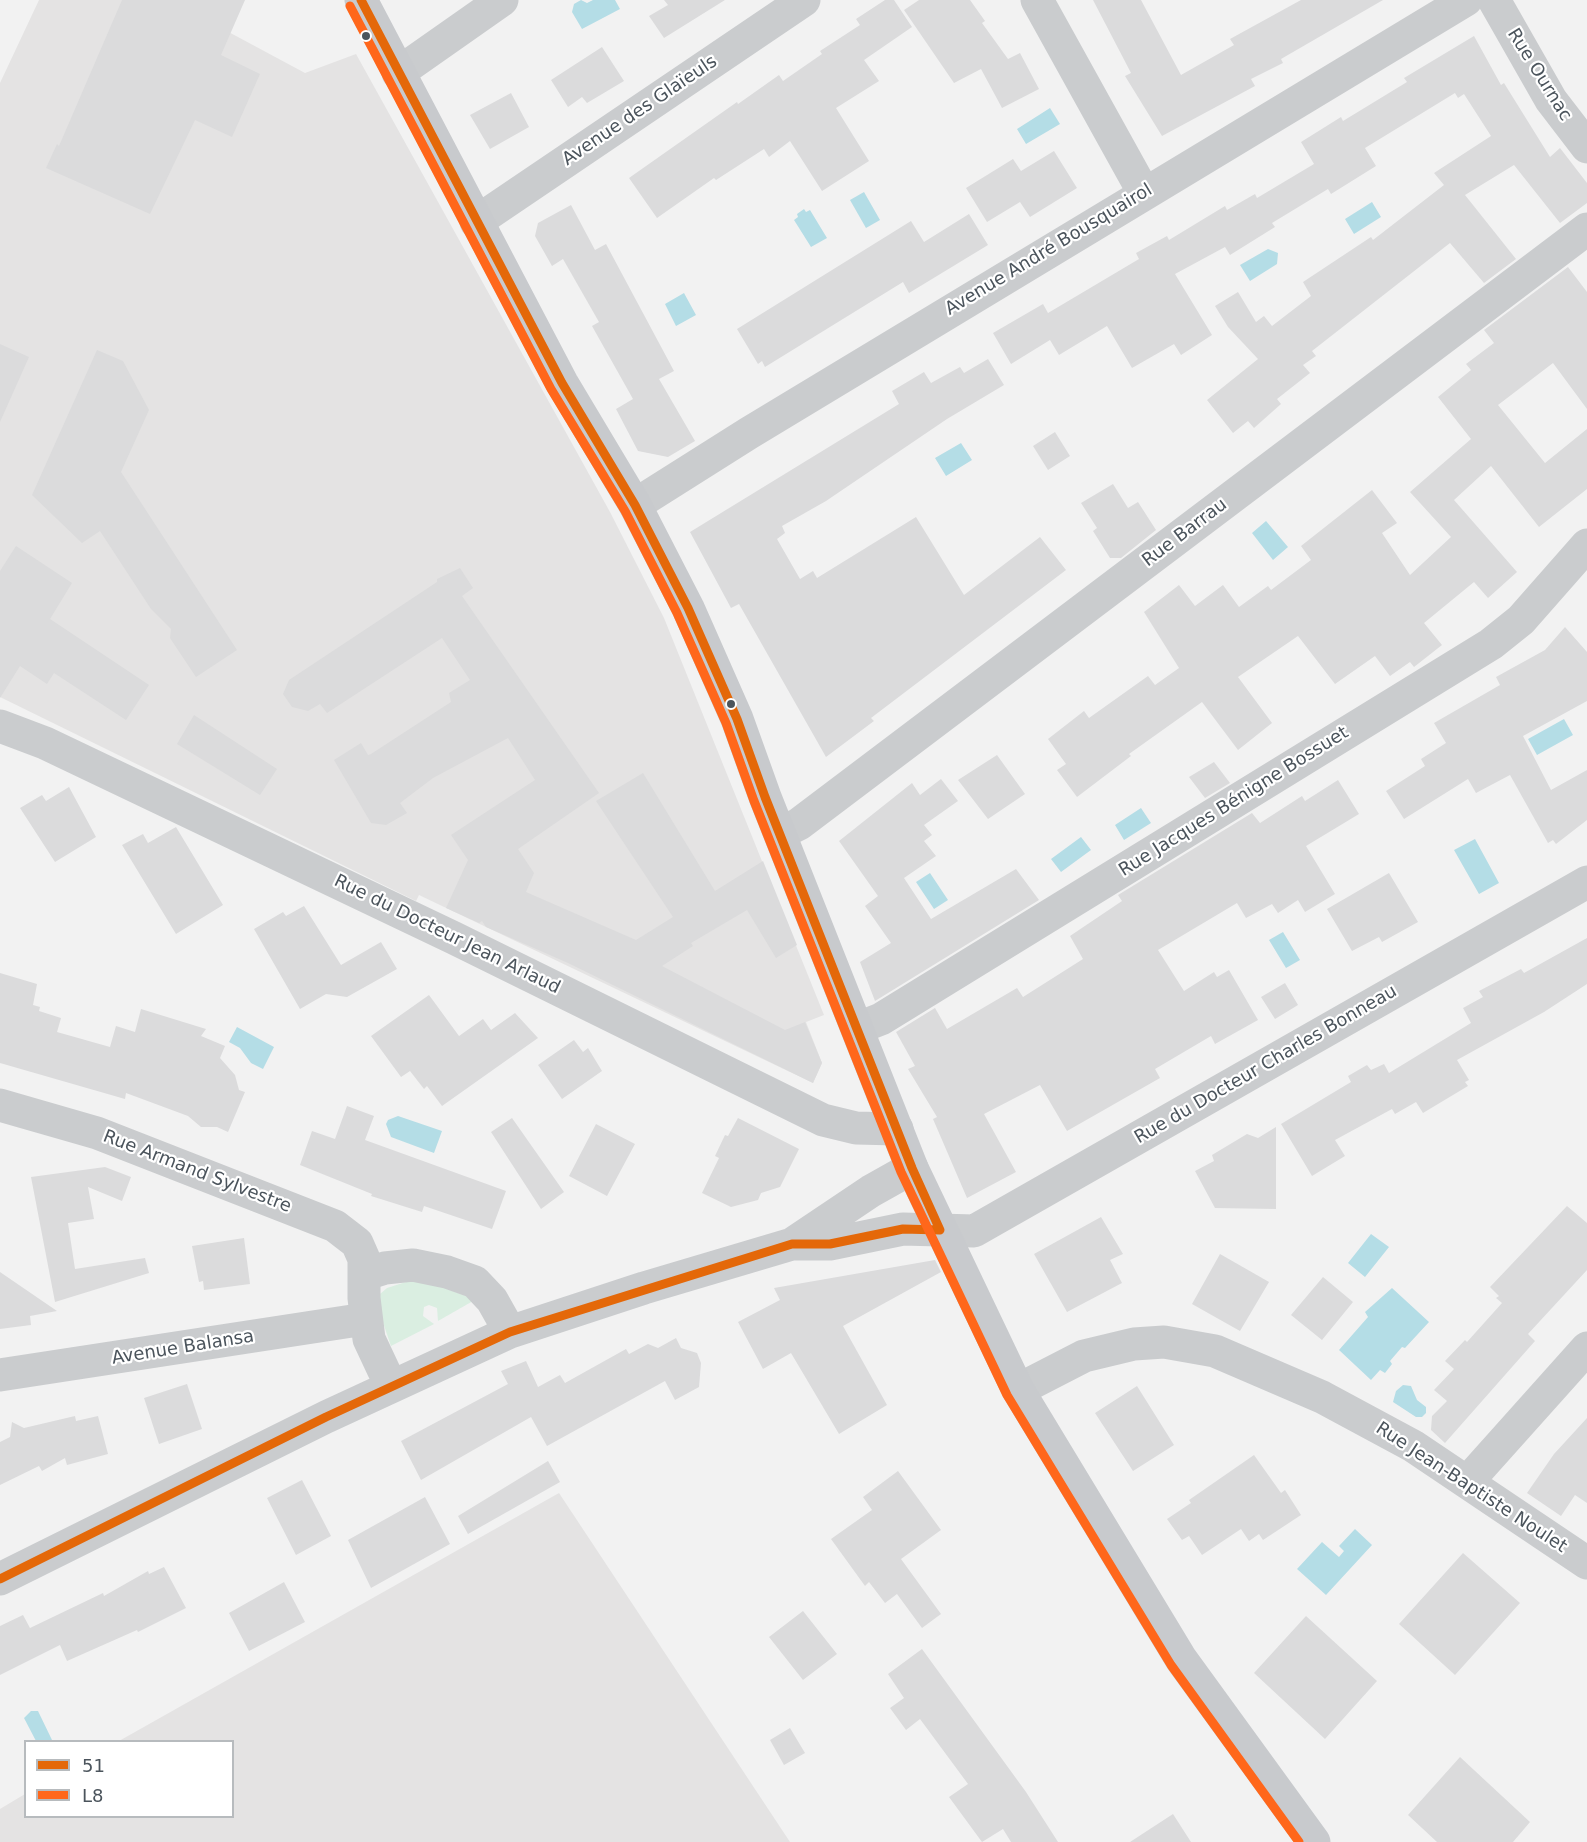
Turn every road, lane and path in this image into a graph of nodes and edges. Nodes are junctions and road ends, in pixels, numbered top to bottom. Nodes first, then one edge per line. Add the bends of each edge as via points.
1 (361, 0) edge
2 (502, 0) edge
3 (804, 0) edge
4 (1037, 0) edge
5 (1466, 0) edge
6 (1494, 0) edge
7 (398, 73) junction
8 (1587, 147) edge
9 (1144, 193) junction
10 (476, 222) junction
11 (1587, 229) edge
12 (635, 505) junction
13 (1587, 546) edge
14 (0, 726) edge
15 (781, 833) junction
16 (1587, 882) edge
17 (858, 1028) junction
18 (0, 1105) edge
19 (897, 1129) junction
20 (912, 1168) junction
21 (940, 1230) junction
22 (792, 1244) junction
23 (366, 1274) junction
24 (365, 1319) junction
25 (510, 1332) junction
26 (1587, 1348) edge
27 (0, 1375) edge
28 (391, 1386) junction
29 (1018, 1390) junction
30 (1468, 1481) junction
31 (1587, 1563) edge
32 (0, 1579) edge
33 (1314, 1842) edge

1 - 7 main road
2 - 7 street
3 - 10 street, Avenue des Glaïeuls
4 - 9 street
5 - 9 street, Avenue André Bousquairol
6 - 8 street, Rue Ournac via 1551,100
7 - 10 main road
9 - 12 street, Avenue André Bousquairol
10 - 12 main road via 562,383
11 - 15 street, Rue Barrau via 800,824
12 - 15 main road via 719,674
13 - 17 street, Rue Jacques Bénigne Bossuet via 1521,620 1491,644 881,1019
14 - 19 street, Rue du Docteur Jean Arlaud via 45,743 454,938 824,1120 856,1128
15 - 17 main road
16 - 21 street, Rue du Docteur Charles Bonneau via 995,1220 974,1231
17 - 19 main road
18 - 23 street, Rue Armand Sylvestre via 97,1133 335,1226 357,1243
19 - 20 main road
20 - 21 main road
20 - 22 street
21 - 22 street, Rue du Docteur Charles Bonneau via 903,1229 830,1244
21 - 29 main road
22 - 25 street
23 - 24 street, Rue Armand Sylvestre
23 - 25 street via 413,1266 475,1282 492,1300
24 - 27 street, Avenue Balansa
24 - 28 street, Rue Armand Sylvestre via 369,1339
25 - 28 street
26 - 30 street
28 - 32 street
29 - 30 street, Rue Jean-Baptiste Noulet via 1084,1356 1134,1344 1188,1345 1252,1365 1322,1397
29 - 33 main road via 1181,1659
30 - 31 street, Rue Jean-Baptiste Noulet

